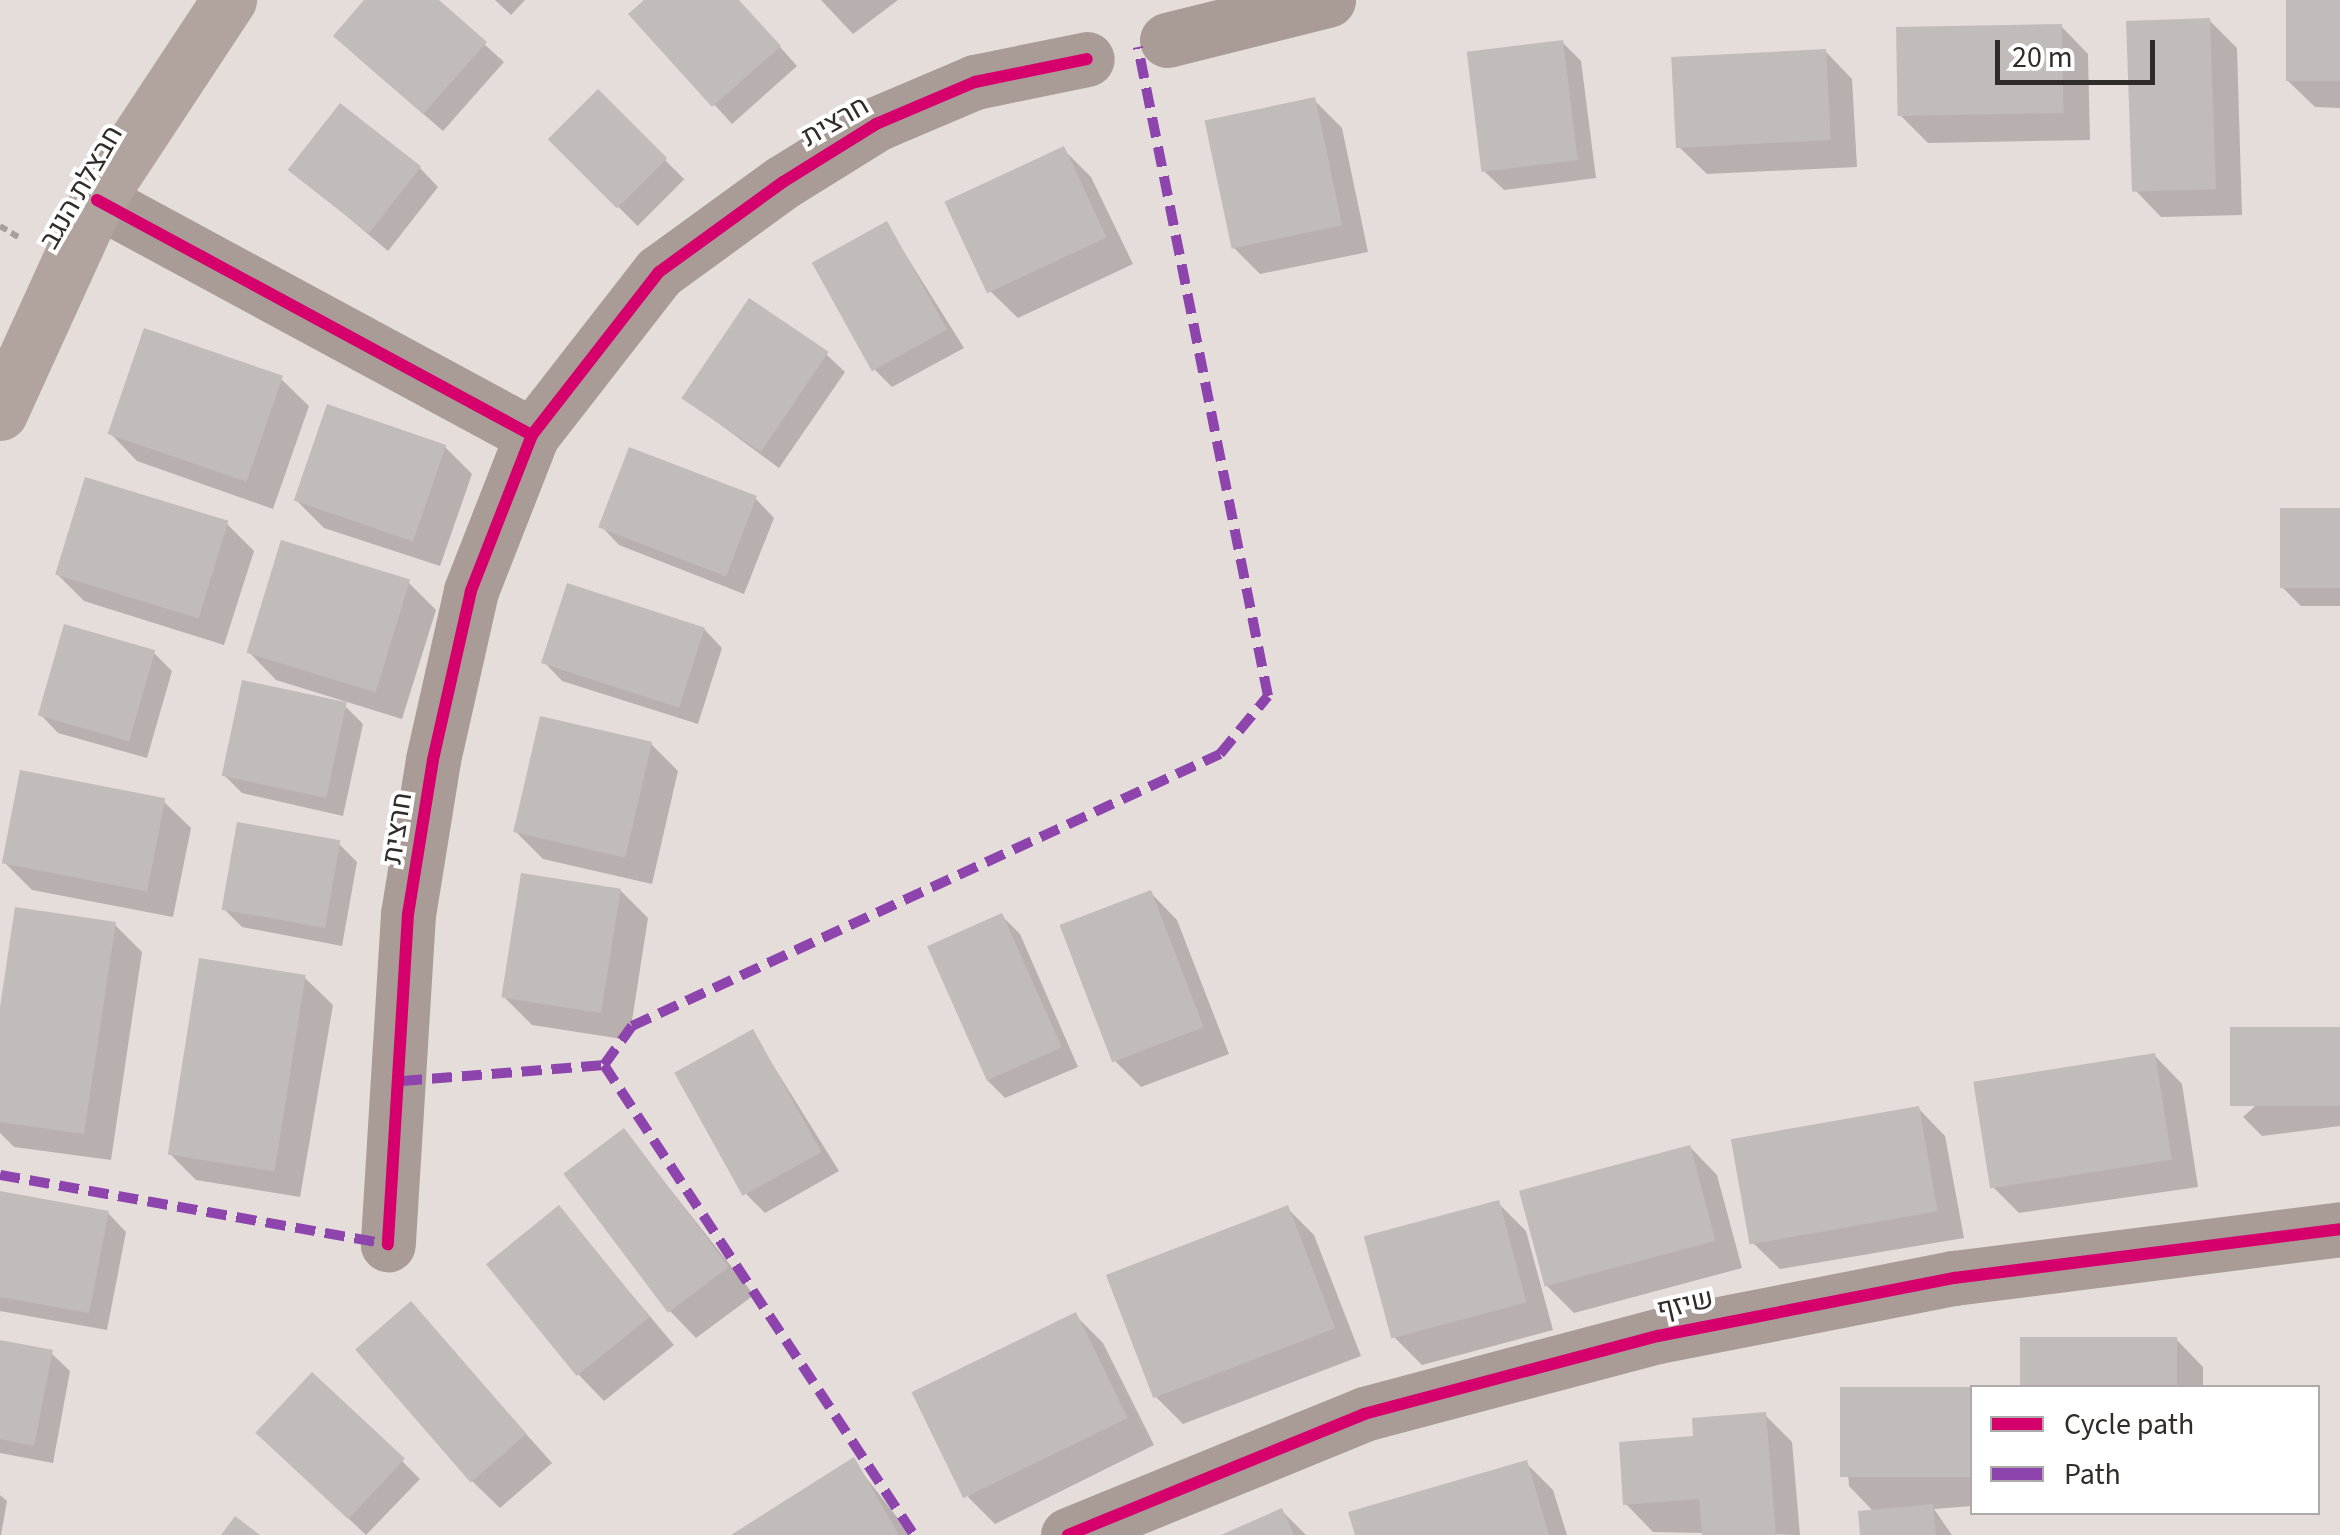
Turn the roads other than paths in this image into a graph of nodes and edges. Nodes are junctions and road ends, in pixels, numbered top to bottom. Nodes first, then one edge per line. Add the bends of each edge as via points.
1 (230, 0) edge
2 (1328, 0) edge
3 (1167, 40) dead end
4 (1087, 59) dead end
5 (97, 200) junction
6 (0, 412) edge
7 (532, 435) junction
8 (2340, 1229) edge
9 (388, 1244) dead end
10 (1068, 1535) edge

1 - 5 street, חבצלת הנגב
2 - 3 street
4 - 7 street, חרצית via 975,82 876,124 783,182 660,272
5 - 6 street, חבצלת הנגב
5 - 7 street
7 - 9 street, חרצית via 472,591 432,760 408,914
8 - 10 street, שיזף via 1954,1278 1658,1336 1364,1414

